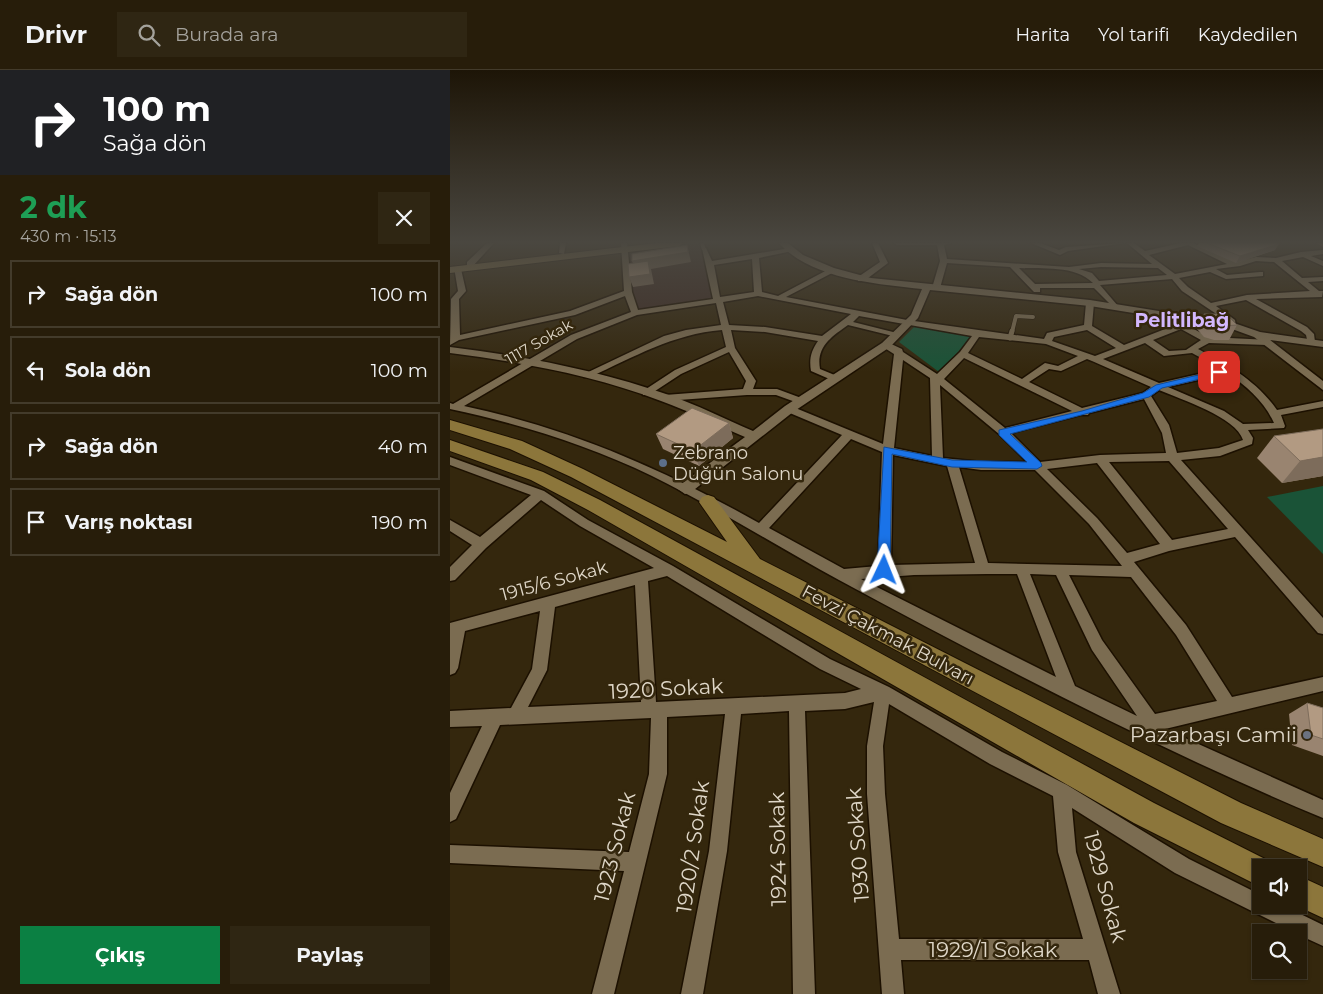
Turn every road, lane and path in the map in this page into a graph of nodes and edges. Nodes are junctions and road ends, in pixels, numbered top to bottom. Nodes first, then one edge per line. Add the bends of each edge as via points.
1 (460, 286) edge
2 (627, 286) edge
3 (715, 286) edge
4 (757, 286) edge
5 (801, 286) edge
6 (916, 286) edge
7 (1031, 286) edge
8 (1098, 286) edge
9 (1182, 286) edge
10 (1309, 286) edge
11 (931, 288) junction
12 (462, 291) junction
13 (628, 292) junction
14 (450, 294) edge
15 (758, 294) junction
16 (1321, 294) edge
17 (1247, 297) junction
18 (779, 298) junction
19 (1052, 299) junction
20 (718, 300) junction
21 (1090, 303) junction
22 (1211, 305) junction
23 (1114, 306) junction
24 (635, 313) junction
25 (858, 313) junction
26 (1033, 317) dead end
27 (453, 321) edge
28 (1183, 322) junction
29 (848, 323) junction
30 (909, 323) junction
31 (573, 325) junction
32 (1234, 326) junction
33 (725, 327) junction
34 (1088, 327) junction
35 (897, 334) junction
36 (977, 334) junction
37 (1258, 334) junction
38 (1010, 338) junction
39 (823, 339) junction
40 (1146, 339) junction
41 (1207, 340) junction
42 (453, 341) edge
43 (1047, 342) junction
44 (1267, 342) junction
45 (1310, 342) junction
46 (886, 344) junction
47 (1323, 344) edge
48 (731, 348) junction
49 (1123, 348) junction
50 (1191, 348) junction
51 (450, 350) edge
52 (899, 352) junction
53 (963, 354) junction
54 (1090, 357) junction
55 (529, 363) junction
56 (1230, 370) junction
57 (587, 375) junction
58 (834, 378) junction
59 (937, 379) junction
60 (1022, 383) junction
61 (1321, 383) edge
62 (1159, 386) junction
63 (747, 392) junction
64 (646, 393) junction
65 (1146, 395) junction
66 (665, 398) junction
67 (801, 401) junction
68 (1323, 404) edge
69 (790, 409) junction
70 (452, 413) edge
71 (1084, 413) junction
72 (1276, 413) junction
73 (1241, 427) junction
74 (1003, 432) junction
75 (849, 434) junction
76 (754, 436) junction
77 (450, 445) edge
78 (888, 450) junction
79 (1172, 457) junction
80 (1100, 458) junction
81 (450, 461) edge
82 (938, 461) junction
83 (952, 463) junction
84 (1037, 466) junction
85 (685, 489) junction
86 (540, 494) junction
87 (708, 502) junction
88 (450, 525) edge
89 (760, 530) junction
90 (1236, 532) junction
91 (481, 544) junction
92 (1169, 546) junction
93 (1124, 559) junction
94 (753, 563) junction
95 (983, 568) junction
96 (668, 570) junction
97 (884, 570) junction
98 (1022, 570) junction
99 (1060, 570) junction
100 (1132, 572) junction
101 (842, 575) junction
102 (450, 576) edge
103 (641, 577) junction
104 (548, 602) junction
105 (1318, 615) edge
106 (455, 628) edge
107 (1323, 628) edge
108 (450, 668) edge
109 (1323, 684) edge
110 (1069, 691) junction
111 (883, 692) junction
112 (797, 704) junction
113 (1228, 705) junction
114 (734, 707) junction
115 (654, 710) junction
116 (495, 717) junction
117 (515, 717) junction
118 (450, 719) edge
119 (1144, 724) junction
120 (1061, 791) junction
121 (1323, 809) edge
122 (450, 813) edge
123 (1323, 853) edge
124 (450, 854) edge
125 (636, 862) junction
126 (1252, 867) edge
127 (1307, 895) edge
128 (1323, 903) edge
129 (1323, 937) edge
130 (889, 950) junction
131 (1096, 950) junction
132 (603, 994) edge
133 (692, 994) edge
134 (804, 994) edge
135 (893, 994) edge
136 (1109, 994) edge

1 - 12 street
2 - 13 street
3 - 20 street
4 - 15 street
5 - 18 street
6 - 11 street
7 - 19 street
8 - 23 street
9 - 22 street
10 - 16 street
11 - 19 street
11 - 30 street
12 - 14 street
12 - 27 street via 455,300
13 - 24 street
13 - 31 street
15 - 18 street, 1117 Sokak
15 - 20 street, 1117 Sokak
16 - 17 street
17 - 22 street
17 - 45 street via 1310,334
18 - 25 street, 1117 Sokak
19 - 21 street
20 - 24 street, 1117 Sokak
20 - 33 street
21 - 23 street
21 - 34 street
22 - 32 street
23 - 28 street
24 - 31 street, 1117 Sokak
25 - 29 street
25 - 30 street, 1117 Sokak
26 - 38 lane via 1016,316
27 - 42 street
28 - 32 street
28 - 40 street
28 - 41 street
29 - 35 street
29 - 39 street
30 - 35 street
30 - 36 street, 1117 Sokak
31 - 42 street
31 - 55 street, 1117 Sokak
32 - 37 street
33 - 39 street
33 - 48 street
33 - 57 street via 668,337
34 - 43 street via 1050,335
34 - 49 street
35 - 46 street
36 - 38 street, 1117 Sokak
36 - 53 street
37 - 44 street
37 - 45 street
38 - 43 street, 1117 Sokak
39 - 58 street via 816,347 815,368 819,373
40 - 49 street
40 - 50 street via 1167,354 1188,352
41 - 44 street
41 - 50 street
43 - 54 street, 1117 Sokak
44 - 61 street
45 - 47 street
46 - 52 street
46 - 58 street
48 - 63 street via 751,381
48 - 64 street via 678,372
49 - 54 street
50 - 56 street
51 - 55 street
52 - 59 street
52 - 78 street
53 - 59 street
53 - 60 street
54 - 60 street via 1058,369 1048,365
54 - 62 street, 1117 Sokak
55 - 57 street
55 - 70 street, 1117 Sokak
56 - 62 street
56 - 72 street
57 - 64 street
58 - 67 street
59 - 74 street
59 - 82 street
60 - 71 street
62 - 65 street
62 - 73 street, 1117 Sokak via 1220,413
63 - 66 street
63 - 67 street via 776,392
64 - 66 street
65 - 71 street
65 - 79 street via 1172,447
66 - 76 street
67 - 69 street
68 - 72 street
69 - 75 street
69 - 76 street
70 - 85 street via 536,428 626,460
70 - 94 main road, Fevzi Çakmak Bulvarı
71 - 74 street
72 - 73 street via 1280,426
73 - 79 street via 1248,442 1220,452
74 - 84 street
75 - 78 street
75 - 89 street
76 - 85 street
77 - 126 main road, Fevzi Çakmak Bulvarı via 537,476 594,505 1144,813
78 - 82 street
78 - 97 street
79 - 80 street
79 - 90 street
80 - 84 street
80 - 92 street
81 - 86 street
82 - 83 street
83 - 84 street
83 - 95 street
84 - 93 street via 1092,521
85 - 87 street
86 - 91 street
86 - 96 street
87 - 89 street
87 - 94 main road
88 - 91 street
89 - 101 street
90 - 92 street
90 - 105 street
91 - 102 street
92 - 93 street
93 - 100 street
94 - 123 main road, Fevzi Çakmak Bulvarı via 1231,812
95 - 97 street
95 - 98 street
96 - 103 street, 1915/6 Sokak
96 - 111 street via 825,664
97 - 101 street
98 - 99 street
98 - 110 street
99 - 100 street
99 - 119 street via 1097,645
100 - 113 street via 1181,630
101 - 110 street
103 - 104 street, 1915/6 Sokak
103 - 115 street, 1923 Sokak
104 - 106 street, 1915/6 Sokak
104 - 117 street via 540,670
105 - 107 street
106 - 108 street
109 - 113 street
110 - 119 street
111 - 112 street, 1920 Sokak via 845,701
111 - 120 street via 996,758
111 - 130 street, 1930 Sokak via 876,746 876,794
112 - 114 street, 1920 Sokak
112 - 134 street, 1924 Sokak
113 - 119 street
114 - 115 street, 1920 Sokak
114 - 133 street, 1920/2 Sokak via 718,852
115 - 117 street, 1920 Sokak
115 - 125 street, 1923 Sokak via 658,774
116 - 117 street, 1920 Sokak
116 - 118 street, 1920 Sokak
116 - 122 street
119 - 121 street
120 - 129 street via 1182,866
120 - 131 street, 1929 Sokak via 1067,852
124 - 125 street
125 - 132 street, 1923 Sokak
127 - 128 main road
130 - 131 street, 1929/1 Sokak
130 - 135 street, 1930 Sokak
131 - 136 street, 1929 Sokak

